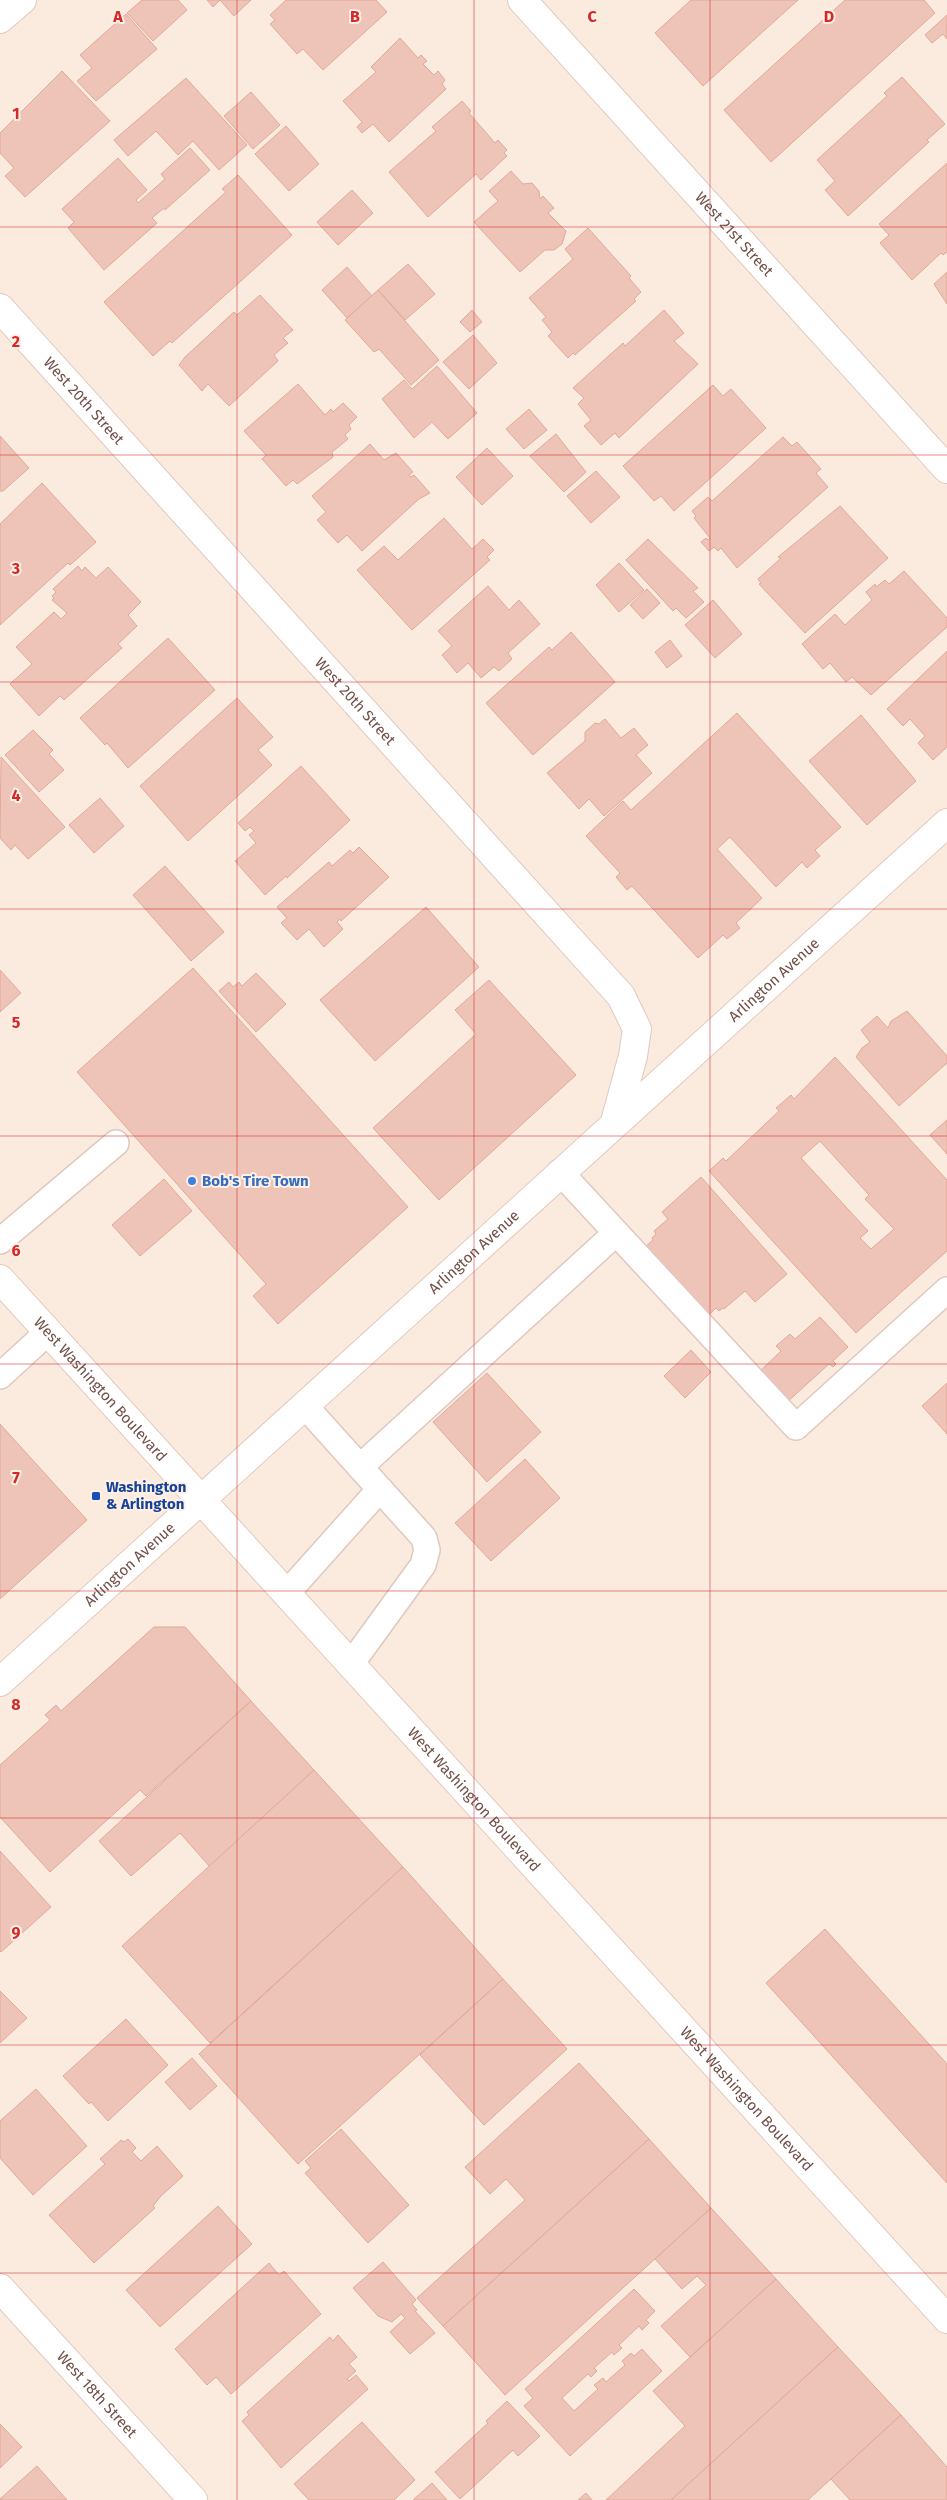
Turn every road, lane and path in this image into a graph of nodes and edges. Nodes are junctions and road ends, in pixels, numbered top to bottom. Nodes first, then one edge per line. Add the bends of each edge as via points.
1 (22, 0) edge
2 (522, 0) edge
3 (0, 19) edge
4 (0, 308) edge
5 (947, 469) edge
6 (947, 823) edge
7 (615, 1122) junction
8 (116, 1143) dead end
9 (560, 1172) junction
10 (616, 1233) junction
11 (0, 1241) edge
12 (0, 1279) edge
13 (947, 1290) edge
14 (48, 1332) junction
15 (0, 1376) edge
16 (305, 1406) junction
17 (360, 1467) junction
18 (380, 1489) junction
19 (202, 1500) junction
20 (287, 1592) junction
21 (351, 1664) junction
22 (0, 1682) edge
23 (0, 2288) edge
24 (947, 2319) edge
25 (193, 2500) edge

1 - 3 main road
2 - 5 main road, West 21st Street
4 - 7 main road, West 20th Street via 621,996 637,1029
6 - 7 main road, Arlington Avenue
7 - 9 main road, Arlington Avenue
8 - 11 lane
9 - 10 lane
9 - 16 main road, Arlington Avenue
10 - 13 lane via 796,1427
10 - 17 lane
12 - 14 main road, West Washington Boulevard
14 - 15 lane
14 - 19 main road, West Washington Boulevard
16 - 17 lane
16 - 19 main road, Arlington Avenue
17 - 18 lane
18 - 20 lane
18 - 21 lane via 424,1538 427,1550 423,1565
19 - 20 main road, West Washington Boulevard
19 - 22 main road, Arlington Avenue
20 - 21 main road, West Washington Boulevard
21 - 24 main road, West Washington Boulevard
23 - 25 main road, West 18th Street

